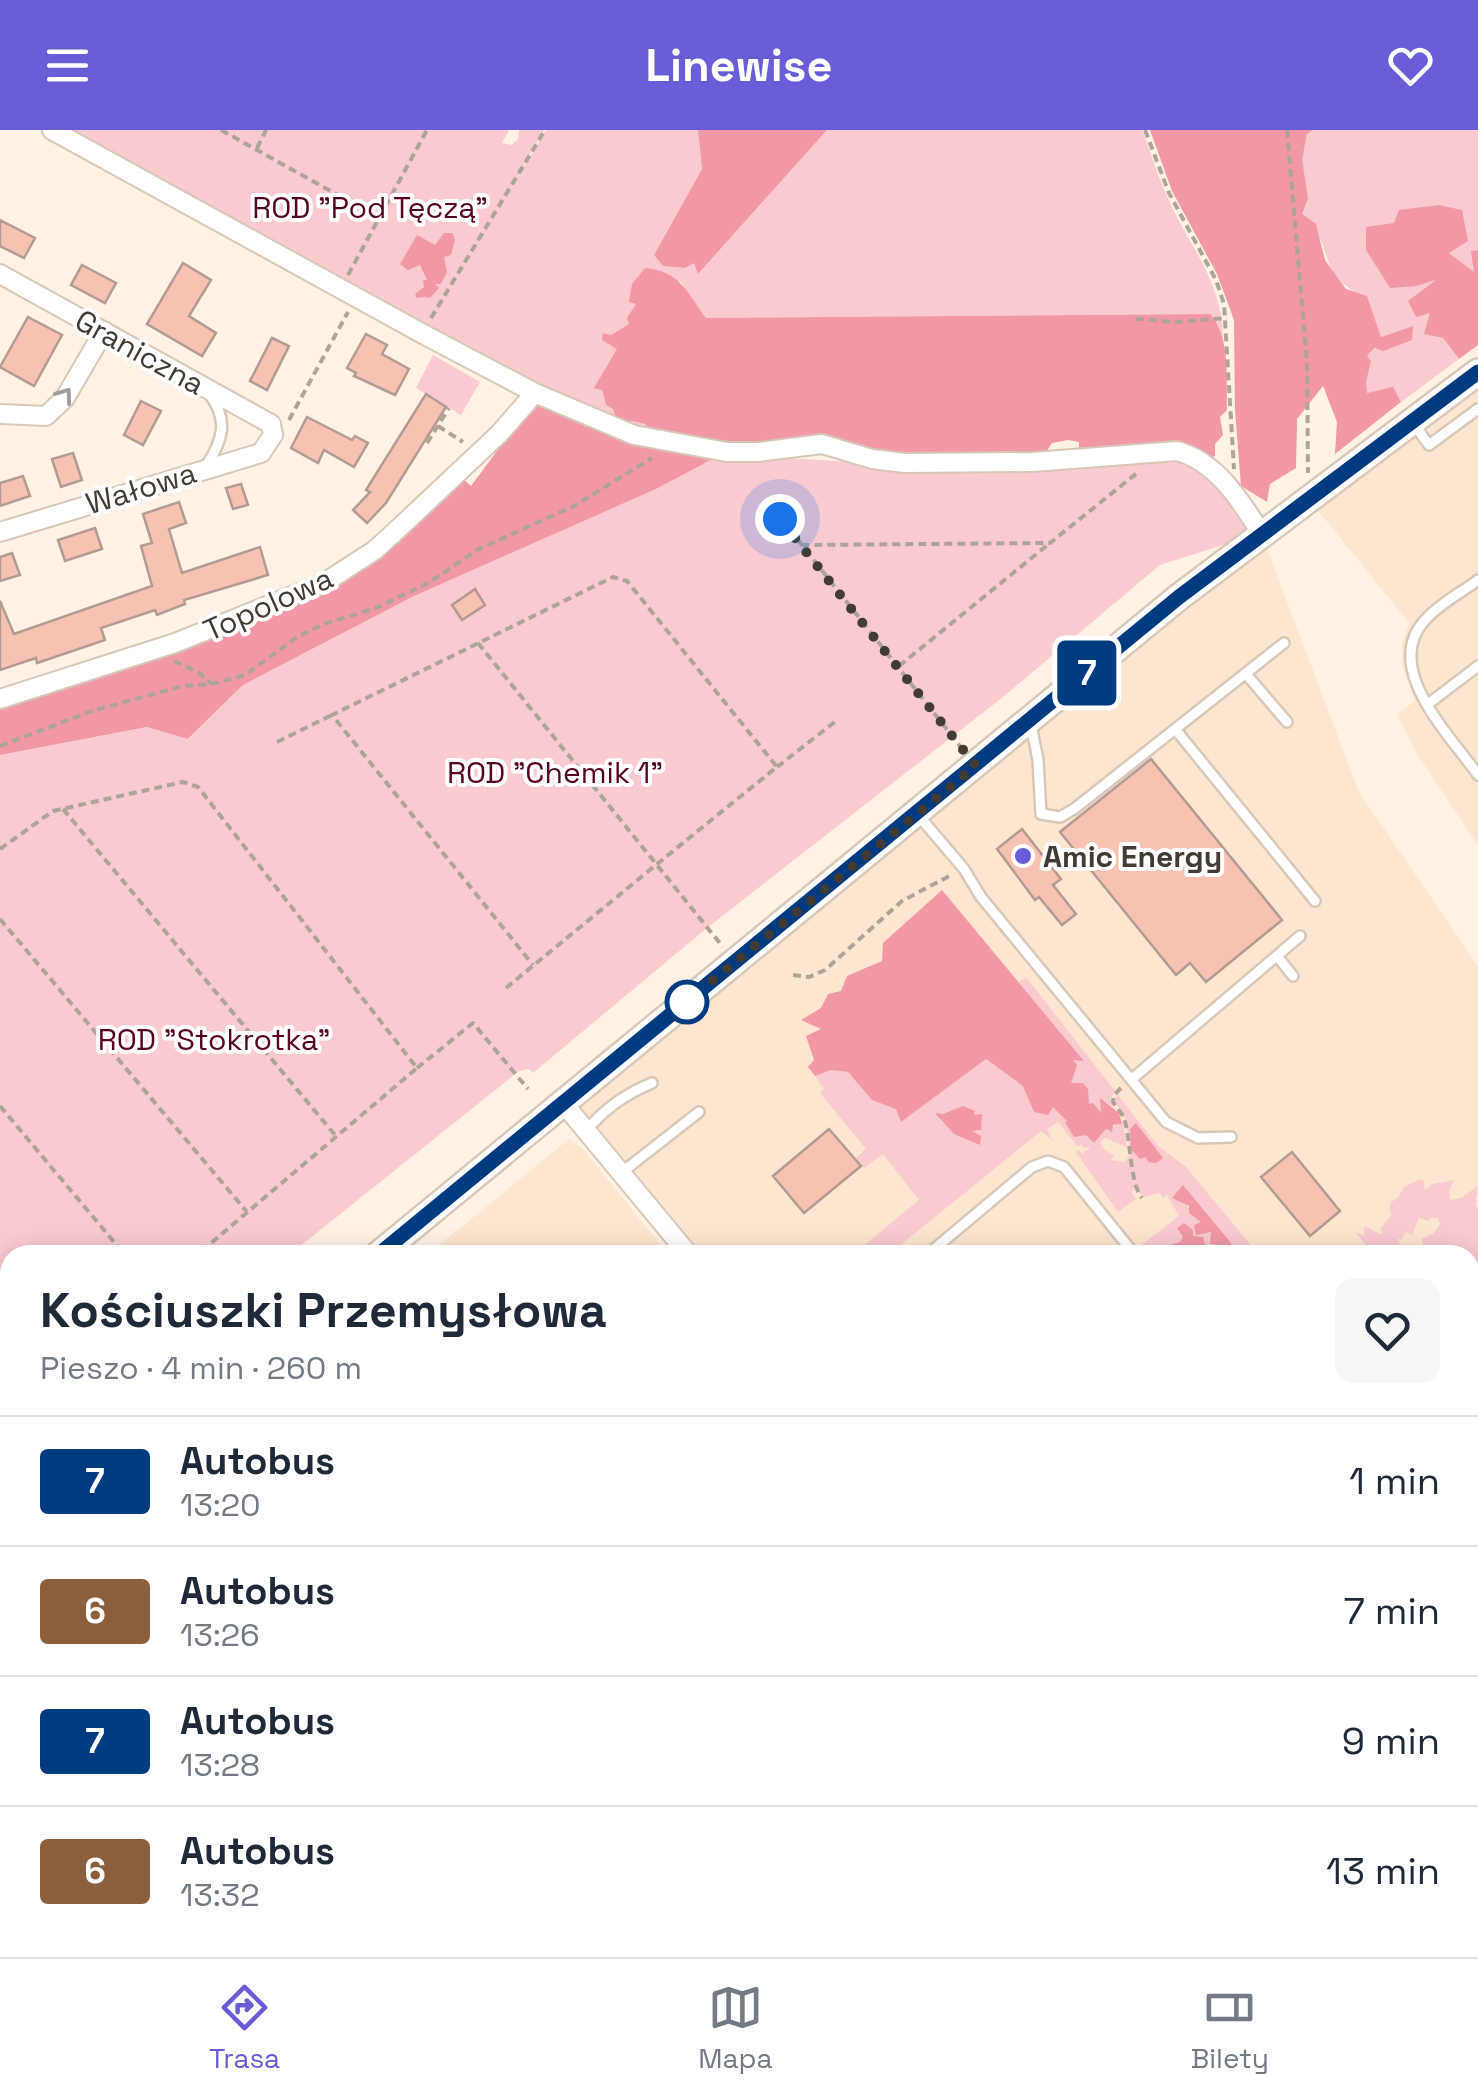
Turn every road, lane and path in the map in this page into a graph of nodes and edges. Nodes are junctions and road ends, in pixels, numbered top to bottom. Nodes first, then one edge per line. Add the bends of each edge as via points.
1 (52, 130) edge
2 (221, 130) edge
3 (266, 130) edge
4 (427, 130) edge
5 (545, 130) edge
6 (1144, 130) edge
7 (1287, 130) edge
8 (256, 149) junction
9 (379, 218) junction
10 (0, 274) edge
11 (356, 297) junction
12 (1226, 318) junction
13 (1136, 319) dead end
14 (104, 331) junction
15 (420, 332) junction
16 (1478, 372) edge
17 (202, 386) junction
18 (535, 393) junction
19 (449, 408) dead end
20 (1478, 409) edge
21 (0, 414) edge
22 (289, 420) dead end
23 (1411, 421) junction
24 (438, 426) junction
25 (274, 435) joint
26 (462, 441) dead end
27 (427, 442) dead end
28 (676, 444) junction
29 (1146, 466) dead end
30 (205, 468) junction
31 (1308, 498) junction
32 (1244, 507) junction
33 (780, 519) dead end
34 (0, 532) edge
35 (1260, 533) junction
36 (1050, 543) junction
37 (802, 545) junction
38 (1478, 580) edge
39 (478, 643) junction
40 (1284, 643) dead end
41 (165, 660) dead end
42 (1478, 666) edge
43 (898, 667) junction
44 (1246, 674) junction
45 (212, 684) junction
46 (0, 699) edge
47 (1428, 704) junction
48 (332, 715) junction
49 (1030, 720) junction
50 (836, 721) dead end
51 (1287, 722) dead end
52 (1175, 729) junction
53 (277, 742) dead end
54 (0, 746) edge
55 (976, 766) junction
56 (777, 767) junction
57 (1478, 775) edge
58 (62, 809) junction
59 (918, 813) junction
60 (0, 849) edge
61 (656, 865) junction
62 (964, 869) junction
63 (1315, 901) dead end
64 (0, 919) edge
65 (1300, 936) dead end
66 (1277, 956) junction
67 (736, 963) junction
68 (534, 966) junction
69 (792, 975) dead end
70 (1293, 976) dead end
71 (506, 988) dead end
72 (417, 1068) junction
73 (1132, 1079) junction
74 (652, 1083) dead end
75 (528, 1090) dead end
76 (564, 1104) junction
77 (0, 1106) edge
78 (699, 1112) dead end
79 (586, 1131) junction
80 (337, 1137) junction
81 (1231, 1137) dead end
82 (622, 1172) junction
83 (1142, 1198) dead end
84 (247, 1212) junction
85 (117, 1245) edge
86 (208, 1245) edge
87 (390, 1245) edge
88 (680, 1245) edge
89 (939, 1245) edge
90 (1128, 1245) edge

1 - 11 street
2 - 8 path
3 - 8 path
4 - 9 path
5 - 15 path
6 - 12 path via 1168,193 1216,280
7 - 31 path via 1307,363
8 - 9 path
9 - 11 path via 344,281
10 - 14 street, Graniczna
11 - 15 street
11 - 22 path
12 - 13 path
12 - 32 path via 1233,459
14 - 17 street, Graniczna
21 -> 14 street via 46,416 65,398
15 - 18 street
16 - 23 main road
17 - 25 street, Graniczna via 270,424
17 - 30 lane via 223,426
18 - 28 street via 621,430
18 - 46 street, Topolowa via 399,528 324,584 175,643
19 - 24 path
20 - 23 lane via 1429,446
23 - 31 main road
24 - 26 path
24 - 27 path
25 - 30 street, Wałowa via 261,452
28 - 32 street via 742,452 822,444 872,460 922,464 1178,451 1205,464
28 - 45 path via 428,583 324,624 246,674
29 - 36 path
30 - 34 street, Wałowa
31 - 35 main road
32 - 35 street
33 - 37 path
35 - 49 main road
36 - 37 path
36 - 43 path
37 - 43 path
38 - 47 lane via 1425,619 1409,649 1410,671
39 - 48 path
39 - 56 path via 613,577 627,580
39 - 61 path
40 - 44 lane
41 - 45 path
42 - 47 lane
43 - 55 path
44 - 51 lane
44 - 52 lane
45 - 54 path via 92,711
47 - 57 lane
48 - 53 path
48 - 68 path
49 - 52 lane via 1041,814 1060,817
49 - 55 main road
50 - 56 path
52 - 63 lane
55 - 59 main road
56 - 61 path
58 - 60 path
58 - 72 path via 183,782 198,787
58 - 80 path
59 - 62 lane
59 - 67 main road
61 - 67 path
61 - 68 path
62 - 69 path via 902,901 817,975
62 - 73 lane
64 - 84 path
65 - 66 lane
66 - 70 lane
66 - 73 lane
67 - 76 main road
68 - 71 path
72 - 75 path via 474,1023
72 - 80 path
73 - 81 lane via 1166,1122 1198,1138
73 - 83 path via 1113,1102 1124,1118
74 - 79 lane via 602,1111
76 - 79 street
76 - 87 main road
77 - 85 path
78 - 82 lane
79 - 82 street
80 - 84 path
82 - 88 street
84 - 86 path
89 - 90 lane via 1032,1167 1048,1161 1064,1166

